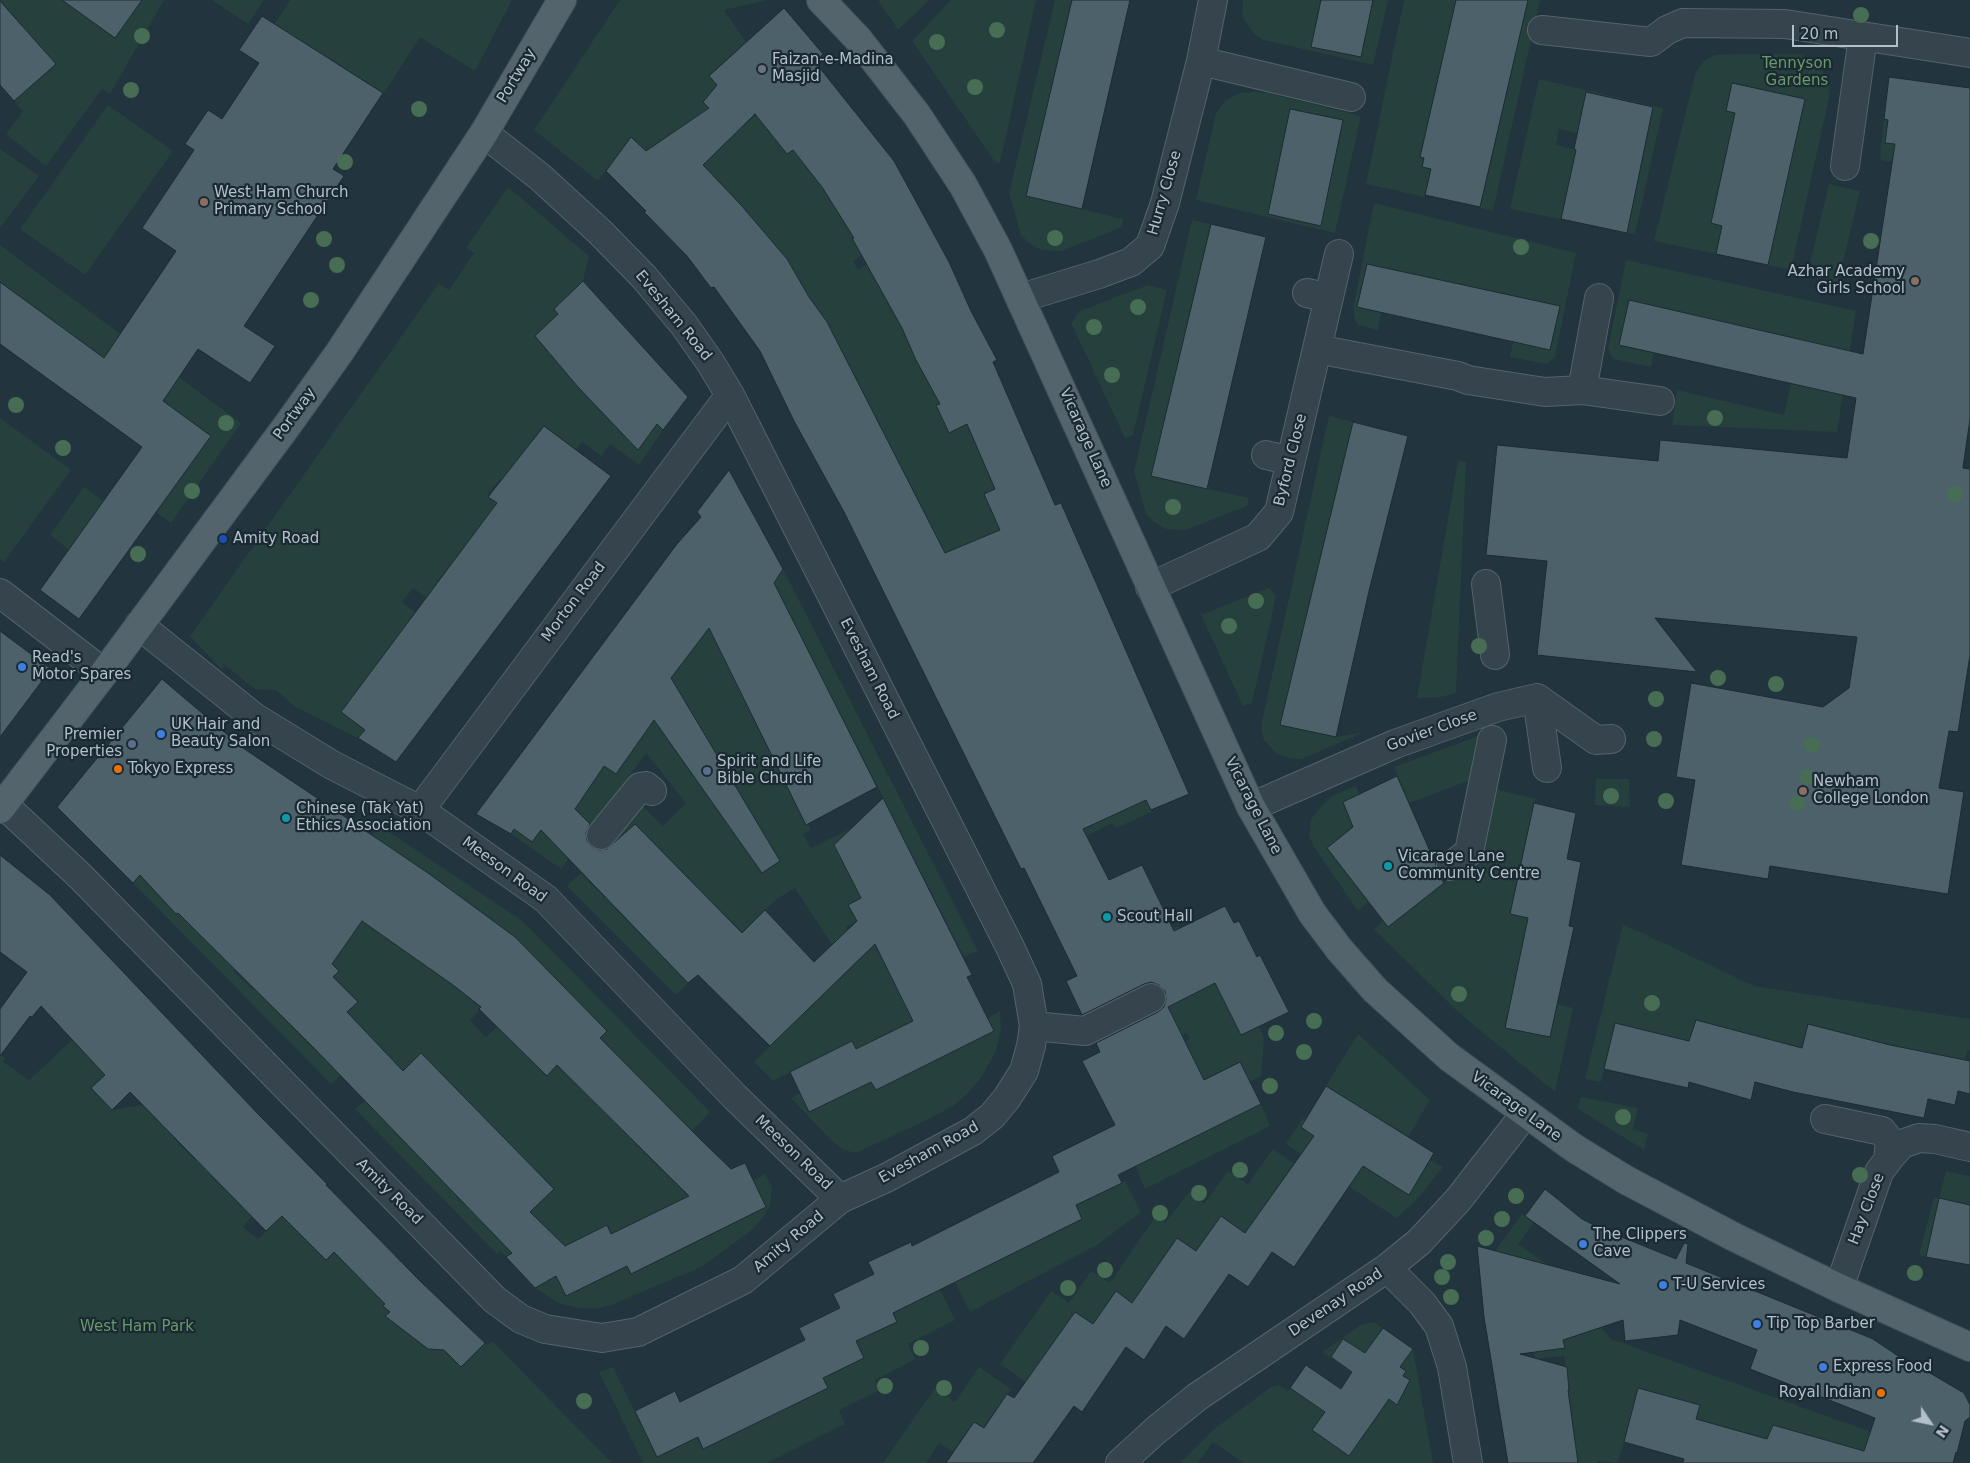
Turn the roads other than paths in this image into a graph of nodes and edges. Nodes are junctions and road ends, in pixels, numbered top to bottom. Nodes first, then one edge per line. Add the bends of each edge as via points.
1 (562, 0) edge
2 (821, 0) edge
3 (1213, 0) edge
4 (1542, 30) dead end
5 (1863, 37) junction
6 (1970, 53) edge
7 (1200, 61) junction
8 (1351, 97) dead end
9 (484, 133) junction
10 (1844, 166) dead end
11 (1339, 254) dead end
12 (1021, 298) junction
13 (1599, 298) dead end
14 (1317, 349) junction
15 (1582, 390) junction
16 (730, 394) junction
17 (1660, 401) dead end
18 (1486, 584) dead end
19 (1150, 587) junction
20 (0, 593) edge
21 (139, 626) junction
22 (1495, 655) dead end
23 (104, 673) junction
24 (1537, 698) junction
25 (1611, 739) dead end
26 (1492, 740) dead end
27 (1546, 768) dead end
28 (652, 791) dead end
29 (2, 806) edge
30 (1250, 807) junction
31 (420, 810) junction
32 (601, 835) dead end
33 (1451, 866) dead end
34 (1151, 998) dead end
35 (1034, 1026) junction
36 (1525, 1114) junction
37 (1826, 1119) dead end
38 (1970, 1147) edge
39 (1888, 1160) junction
40 (840, 1198) junction
41 (1387, 1268) junction
42 (1838, 1288) junction
43 (1970, 1347) edge
44 (1120, 1463) edge
45 (1468, 1463) edge

1 - 9 main road, Portway
2 - 12 main road, Vicarage Lane via 858,39 917,115 963,185
3 - 7 street, Hurry Close
4 - 5 street via 1651,42 1682,23 1785,24
5 - 6 street
5 - 10 street
7 - 8 street
7 - 12 street, Hurry Close via 1165,202 1150,246 1131,262
9 - 16 street, Evesham Road via 540,177 644,277 684,325
9 - 21 main road, Portway via 339,353
11 - 14 street, Byford Close via 1318,295
12 - 19 main road, Vicarage Lane
13 - 15 street
14 - 15 street via 1545,392
14 - 19 street, Byford Close via 1279,458 1279,512 1258,537
15 - 17 street
16 - 31 street, Morton Road
16 - 35 street, Evesham Road via 1010,948 1026,984
18 - 22 street
19 - 30 main road, Vicarage Lane
20 - 23 street
21 - 23 main road, Portway
21 - 31 street, Meeson Road via 226,696 285,738
23 - 29 main road, Portway
24 - 25 street via 1596,740
24 - 27 street
24 - 30 street, Govier Close via 1498,707 1395,744
26 - 33 street via 1470,852
28 - 32 street via 646,786 640,787
29 - 40 street, Amity Road via 80,876 495,1300 521,1319 545,1329 602,1338 638,1332 743,1280
30 - 36 main road, Vicarage Lane via 1312,913 1339,950 1375,990 1448,1057
31 - 40 street, Meeson Road via 546,899 747,1109
34 - 35 street via 1086,1032
35 - 40 street, Evesham Road via 1024,1071 992,1116 974,1131 888,1177
36 - 41 street, Devenay Road via 1458,1200 1420,1242
36 - 42 main road, Vicarage Lane via 1626,1180 1734,1238
37 - 39 street via 1882,1131 1890,1141
38 - 39 street, Hay Close via 1935,1138 1918,1138 1902,1144
39 - 42 street, Hay Close via 1879,1172
41 - 44 street, Devenay Road via 1197,1397
41 - 45 street via 1422,1303 1439,1326 1452,1367
42 - 43 main road, Vicarage Lane

